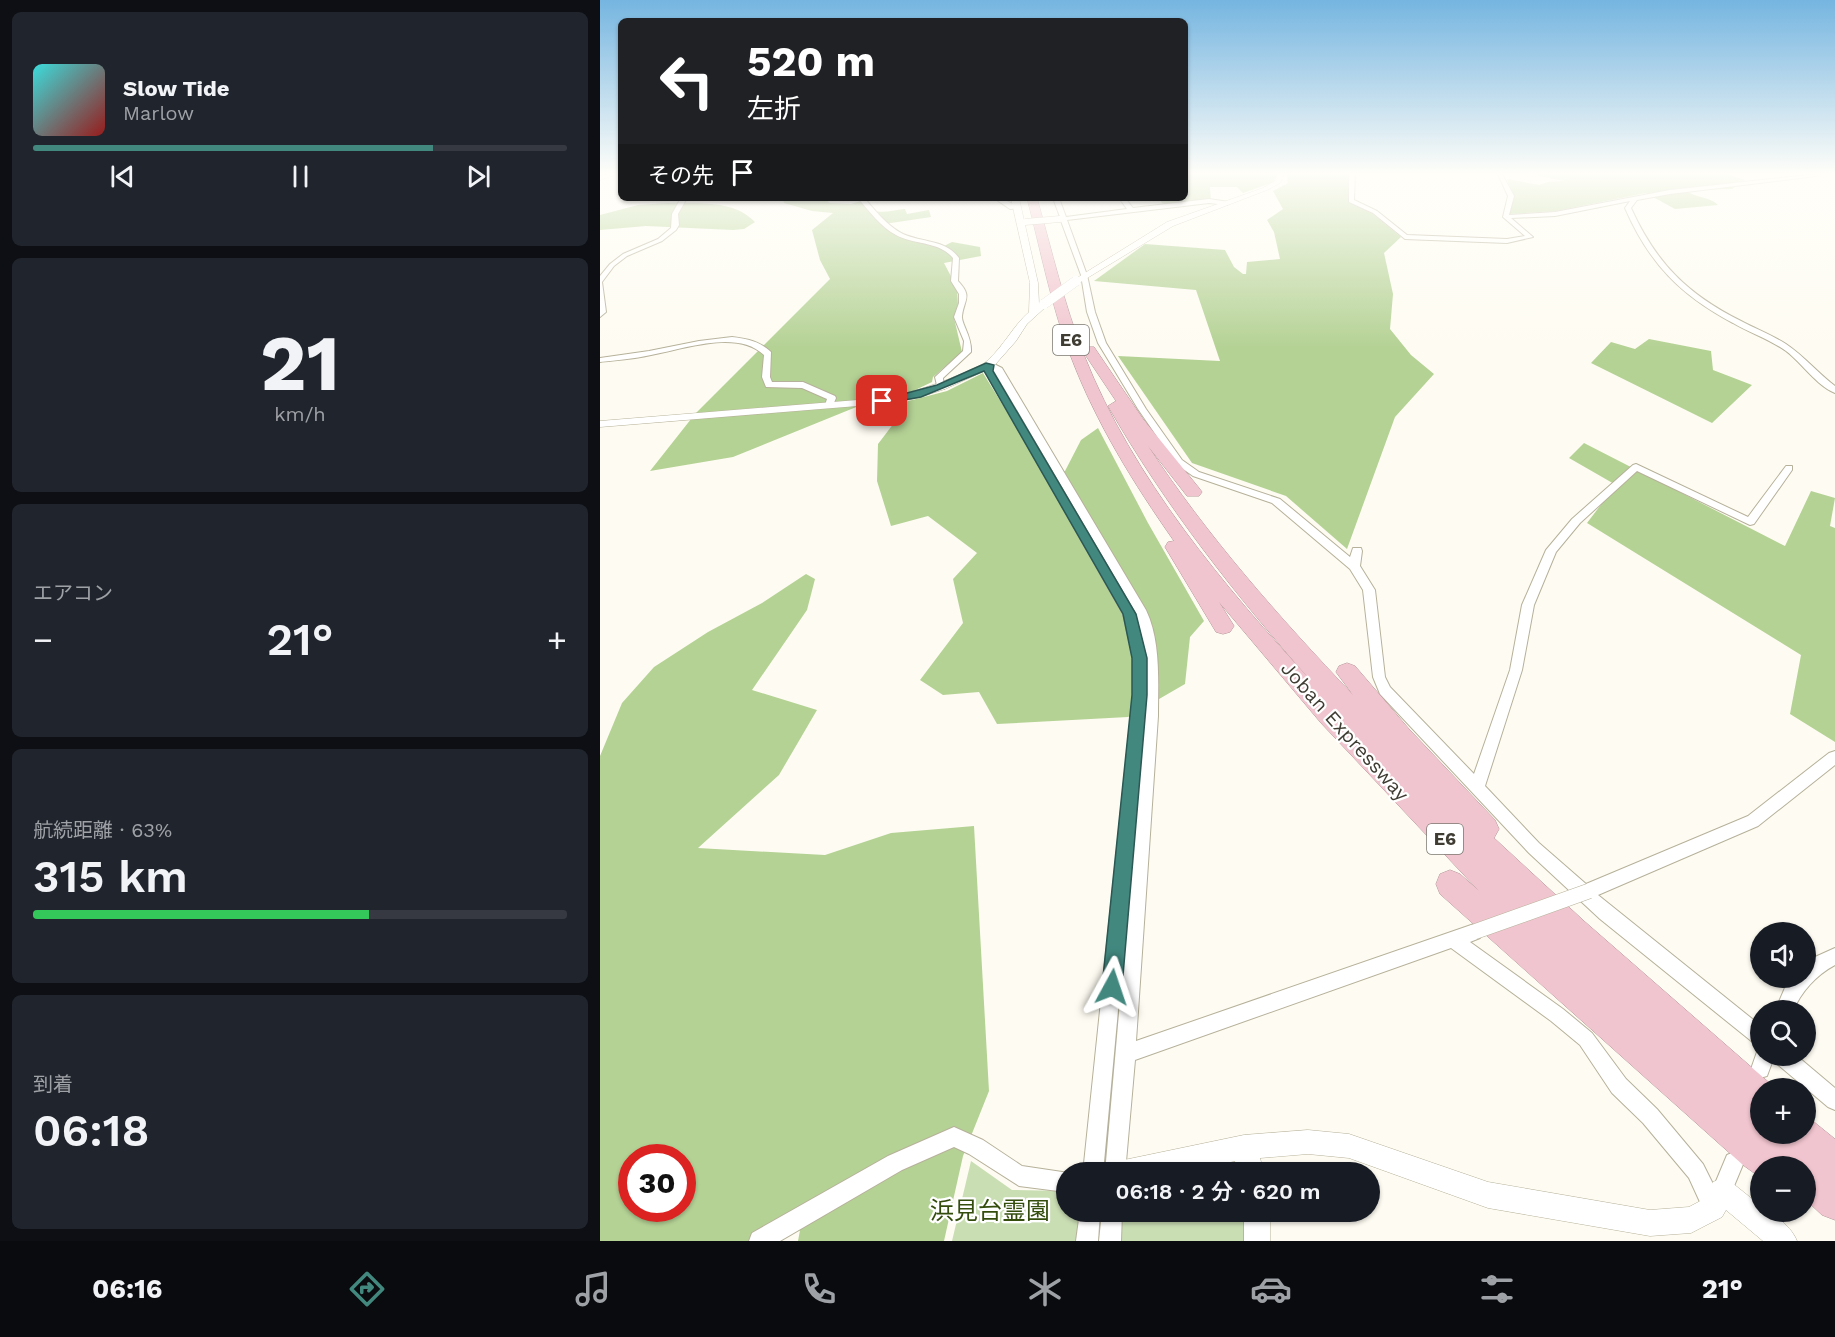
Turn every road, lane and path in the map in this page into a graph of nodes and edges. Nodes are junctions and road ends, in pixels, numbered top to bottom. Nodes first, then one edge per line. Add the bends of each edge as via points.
1 (670, 232) edge
2 (896, 232) edge
3 (1024, 232) edge
4 (1041, 232) edge
5 (1052, 232) edge
6 (1066, 232) edge
7 (1158, 232) edge
8 (1399, 232) edge
9 (1524, 232) edge
10 (1640, 232) edge
11 (1080, 278) junction
12 (600, 283) edge
13 (1034, 312) junction
14 (600, 315) edge
15 (1086, 341) junction
16 (600, 360) edge
17 (989, 365) junction
18 (940, 387) junction
19 (1835, 390) edge
20 (829, 405) junction
21 (600, 424) edge
22 (1789, 468) dead end
23 (1137, 471) junction
24 (1193, 492) dead end
25 (1223, 626) dead end
26 (1347, 672) dead end
27 (1834, 757) edge
28 (1477, 787) junction
29 (1450, 884) dead end
30 (1580, 934) junction
31 (1454, 940) junction
32 (1835, 956) edge
33 (1816, 967) edge
34 (1750, 1029) edge
35 (1127, 1053) junction
36 (1795, 1066) edge
37 (1762, 1074) edge
38 (1835, 1100) edge
39 (1814, 1144) edge
40 (1244, 1146) junction
41 (1759, 1156) edge
42 (1784, 1156) edge
43 (1835, 1161) edge
44 (1095, 1162) edge
45 (1116, 1162) edge
46 (1173, 1162) edge
47 (1248, 1162) edge
48 (1734, 1162) dead end
49 (1056, 1181) edge
50 (1816, 1185) edge
51 (1816, 1195) edge
52 (1717, 1200) junction
53 (1835, 1202) edge
54 (1835, 1208) edge
55 (1089, 1222) edge
56 (1111, 1222) edge
57 (1257, 1222) edge
58 (760, 1241) edge
59 (1087, 1241) edge
60 (1110, 1241) edge
61 (1257, 1241) edge
62 (1784, 1241) edge

1 - 12 street via 625,255 612,265
2 - 18 street via 947,250 956,258 954,281 961,288 964,302 958,317 968,341 967,352 939,377
3 - 13 street via 1034,283
4 - 23 highway, Joban Expressway / E6 via 1076,352
5 - 15 highway, Joban Expressway / E6
6 - 11 street
7 - 11 street
8 - 9 street via 1405,237 1507,241 1530,237
10 - 19 street via 1656,262 1677,284 1727,317 1784,346
11 - 13 street, bridge
11 - 28 street via 1102,343 1179,462 1196,474 1276,501 1355,558 1369,590 1378,677 1385,690
12 - 14 street
13 - 17 street
15 - 24 highway via 1137,422
15 - 30 highway, Joban Expressway / E6 via 1118,409 1152,466 1192,524 1279,631 1440,803
16 - 20 street via 713,342 747,342 761,346 768,354 769,385 803,385 832,398
17 - 18 street
17 - 35 street via 998,369 1142,613 1149,635 1151,695
17 - 44 street via 1130,614 1140,658 1140,695
18 - 20 street via 898,399
20 - 21 street
22 - 28 street via 1750,522 1636,467 1576,521 1551,550 1528,605 1516,670
23 - 25 highway via 1161,522
23 - 42 highway, Joban Expressway / E6 via 1258,637 1424,818 1664,1049
26 - 30 highway
27 - 31 street, bridge via 1753,820 1589,891
28 - 34 street via 1534,848 1606,913
29 - 41 highway
30 - 37 highway, Joban Expressway / E6
31 - 35 street
31 - 52 street via 1586,1039 1619,1086 1650,1116
32 - 33 street
35 - 45 street
36 - 38 street
39 - 43 highway
40 - 46 street
40 - 47 street
40 - 52 street via 1308,1142 1349,1146 1488,1196 1650,1223 1691,1221
48 - 52 street
49 - 58 street via 1019,1176 954,1137 895,1163
50 - 53 highway
51 - 54 highway
52 - 62 street
55 - 59 street
56 - 60 street
57 - 61 street

